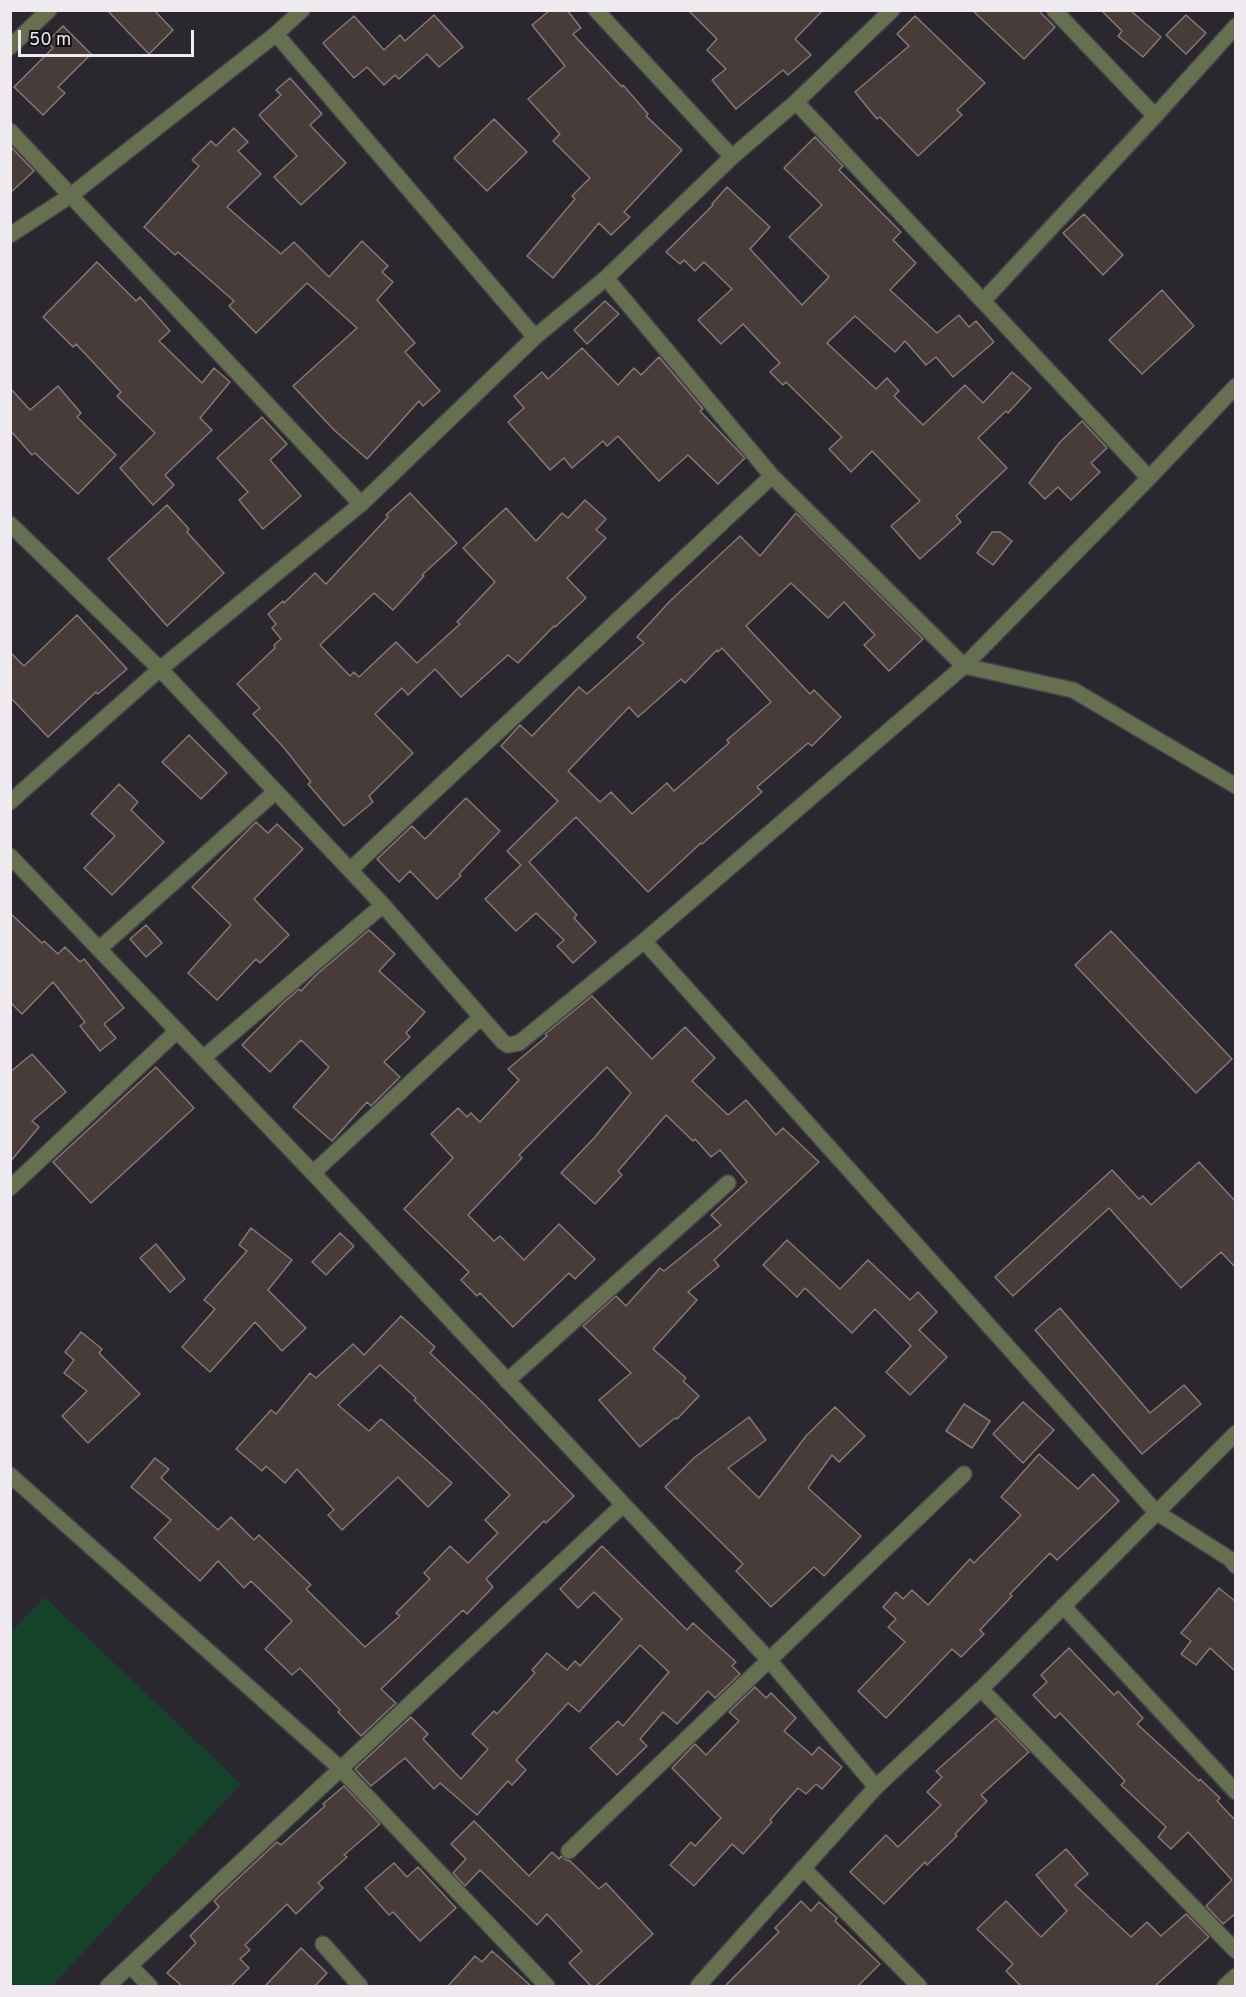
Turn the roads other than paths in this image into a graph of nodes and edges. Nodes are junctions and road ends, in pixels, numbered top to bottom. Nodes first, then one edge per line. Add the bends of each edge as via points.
1 (50, 10) edge
2 (302, 10) edge
3 (596, 10) edge
4 (892, 10) edge
5 (1054, 10) edge
6 (1236, 26) edge
7 (276, 34) junction
8 (10, 47) edge
9 (796, 102) junction
10 (1155, 116) junction
11 (10, 131) edge
12 (732, 157) junction
13 (70, 196) junction
14 (10, 236) edge
15 (606, 278) junction
16 (982, 301) junction
17 (535, 337) junction
18 (1236, 386) edge
19 (772, 477) junction
20 (1149, 478) junction
21 (361, 504) junction
22 (10, 524) edge
23 (964, 666) junction
24 (160, 669) junction
25 (1236, 786) edge
26 (275, 792) junction
27 (10, 802) edge
28 (10, 856) edge
29 (351, 869) junction
30 (383, 905) junction
31 (644, 941) junction
32 (99, 949) junction
33 (480, 1018) junction
34 (177, 1031) junction
35 (203, 1058) junction
36 (313, 1173) junction
37 (728, 1184) dead end
38 (10, 1188) edge
39 (507, 1381) junction
40 (1236, 1433) edge
41 (964, 1474) dead end
42 (10, 1475) edge
43 (623, 1505) junction
44 (1156, 1512) junction
45 (1236, 1566) edge
46 (1064, 1606) junction
47 (770, 1661) junction
48 (981, 1689) junction
49 (340, 1769) junction
50 (876, 1787) junction
51 (1236, 1792) edge
52 (569, 1851) dead end
53 (803, 1868) junction
54 (323, 1944) dead end
55 (1236, 1951) edge
56 (130, 1966) junction
57 (1236, 1976) edge
58 (108, 1986) edge
59 (150, 1986) edge
60 (360, 1986) edge
61 (547, 1986) edge
62 (698, 1986) edge
63 (919, 1986) edge
64 (1225, 1986) edge

1 - 8 street
2 - 7 street
3 - 12 street
4 - 9 street
5 - 10 street
6 - 10 street
7 - 13 street
7 - 17 street
9 - 12 street
9 - 16 street
10 - 16 street
11 - 13 street
12 - 15 street
13 - 14 street
13 - 21 street
15 - 17 street
15 - 19 street
16 - 20 street
17 - 21 street
18 - 20 street
19 - 23 street
19 - 29 street
20 - 23 street
21 - 24 street
22 - 24 street
23 - 25 street via 1073,690
23 - 31 street
24 - 26 street
24 - 27 street
26 - 29 street
26 - 32 street
28 - 32 street
29 - 30 street
30 - 33 street
30 - 35 street
31 - 33 street via 519,1043 503,1042
31 - 44 street
32 - 34 street
33 - 36 street
34 - 35 street
34 - 38 street
35 - 36 street
36 - 39 street
37 - 39 street
39 - 43 street
40 - 44 street
41 - 47 street
42 - 49 street
43 - 47 street
43 - 49 street
44 - 45 street
44 - 46 street
46 - 48 street
46 - 51 street
47 - 50 street
47 - 52 street
48 - 50 street
48 - 55 street
49 - 56 street
49 - 61 street
50 - 53 street
53 - 62 street
53 - 63 street
54 - 60 street
56 - 58 street
56 - 59 street
57 - 64 street

